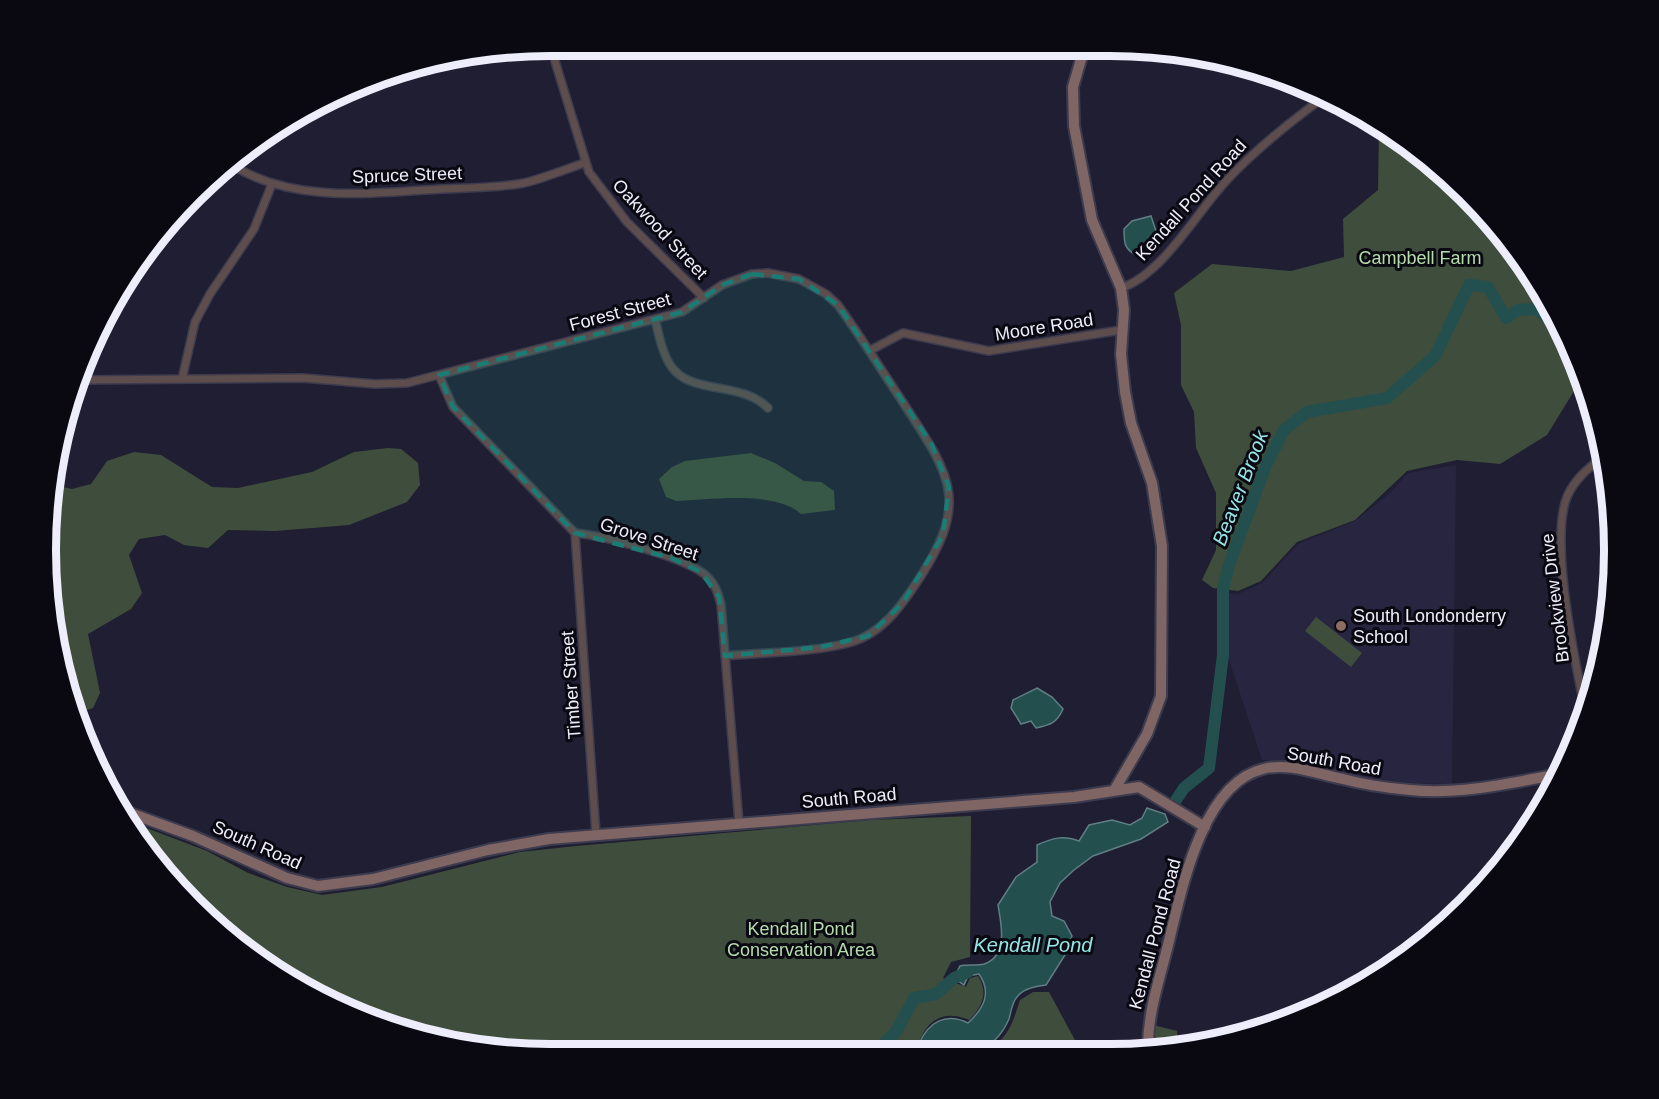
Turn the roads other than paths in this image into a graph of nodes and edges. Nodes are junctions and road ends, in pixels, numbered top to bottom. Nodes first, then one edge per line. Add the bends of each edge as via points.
1 (553, 56) edge
2 (1082, 56) edge
3 (1318, 101) edge
4 (584, 163) junction
5 (237, 167) edge
6 (272, 184) junction
7 (1121, 288) junction
8 (704, 298) junction
9 (655, 319) junction
10 (1121, 330) junction
11 (869, 351) junction
12 (439, 375) junction
13 (182, 379) junction
14 (86, 380) edge
15 (768, 408) dead end
16 (1596, 463) edge
17 (575, 533) junction
18 (725, 656) junction
19 (1582, 692) edge
20 (1132, 763) junction
21 (1549, 776) edge
22 (1139, 787) junction
23 (1115, 789) junction
24 (133, 814) edge
25 (739, 823) junction
26 (1205, 827) junction
27 (596, 834) junction
28 (1148, 1041) edge

1 - 4 street, Oakwood Street
2 - 7 street via 1073,87 1074,126 1092,220
3 - 7 street, Kendall Pond Road via 1288,123 1226,181 1144,276
4 - 6 street, Spruce Street via 543,178 499,186 328,193
4 - 8 street, Oakwood Street via 611,205
5 - 6 street, Spruce Street
6 - 13 street via 249,239 202,308 190,338
7 - 10 street
8 - 9 street, Forest Street via 682,312
8 - 11 street, Forest Street via 722,285 752,274 784,274 826,294
9 - 12 street, Forest Street
9 - 15 street via 670,365 682,376 752,395
10 - 11 street, Moore Road via 989,351 903,333
10 - 20 street via 1125,392 1159,514 1163,585 1161,696 1156,716
11 - 18 street, Forest Street via 931,443 945,472 949,503 937,549 903,603 868,636 837,645
12 - 13 street, Forest Street via 391,384 303,378
12 - 17 street, Grove Street via 453,407
13 - 14 street, Forest Street
16 - 19 street, Brookview Drive via 1579,477 1561,520 1562,568
17 - 18 street, Grove Street via 671,558 701,572 713,583 719,597
17 - 27 street, Timber Street
18 - 25 street, Grove Street
20 - 22 street
20 - 23 street
21 - 26 street, South Road via 1452,791 1412,791 1288,767 1265,768 1245,776 1229,789
22 - 23 street, South Road
22 - 26 street
23 - 25 street, South Road via 1074,797
24 - 27 street, South Road via 286,878 318,886 373,879 524,843
25 - 27 street, South Road
26 - 28 street, Kendall Pond Road via 1184,881 1155,996

